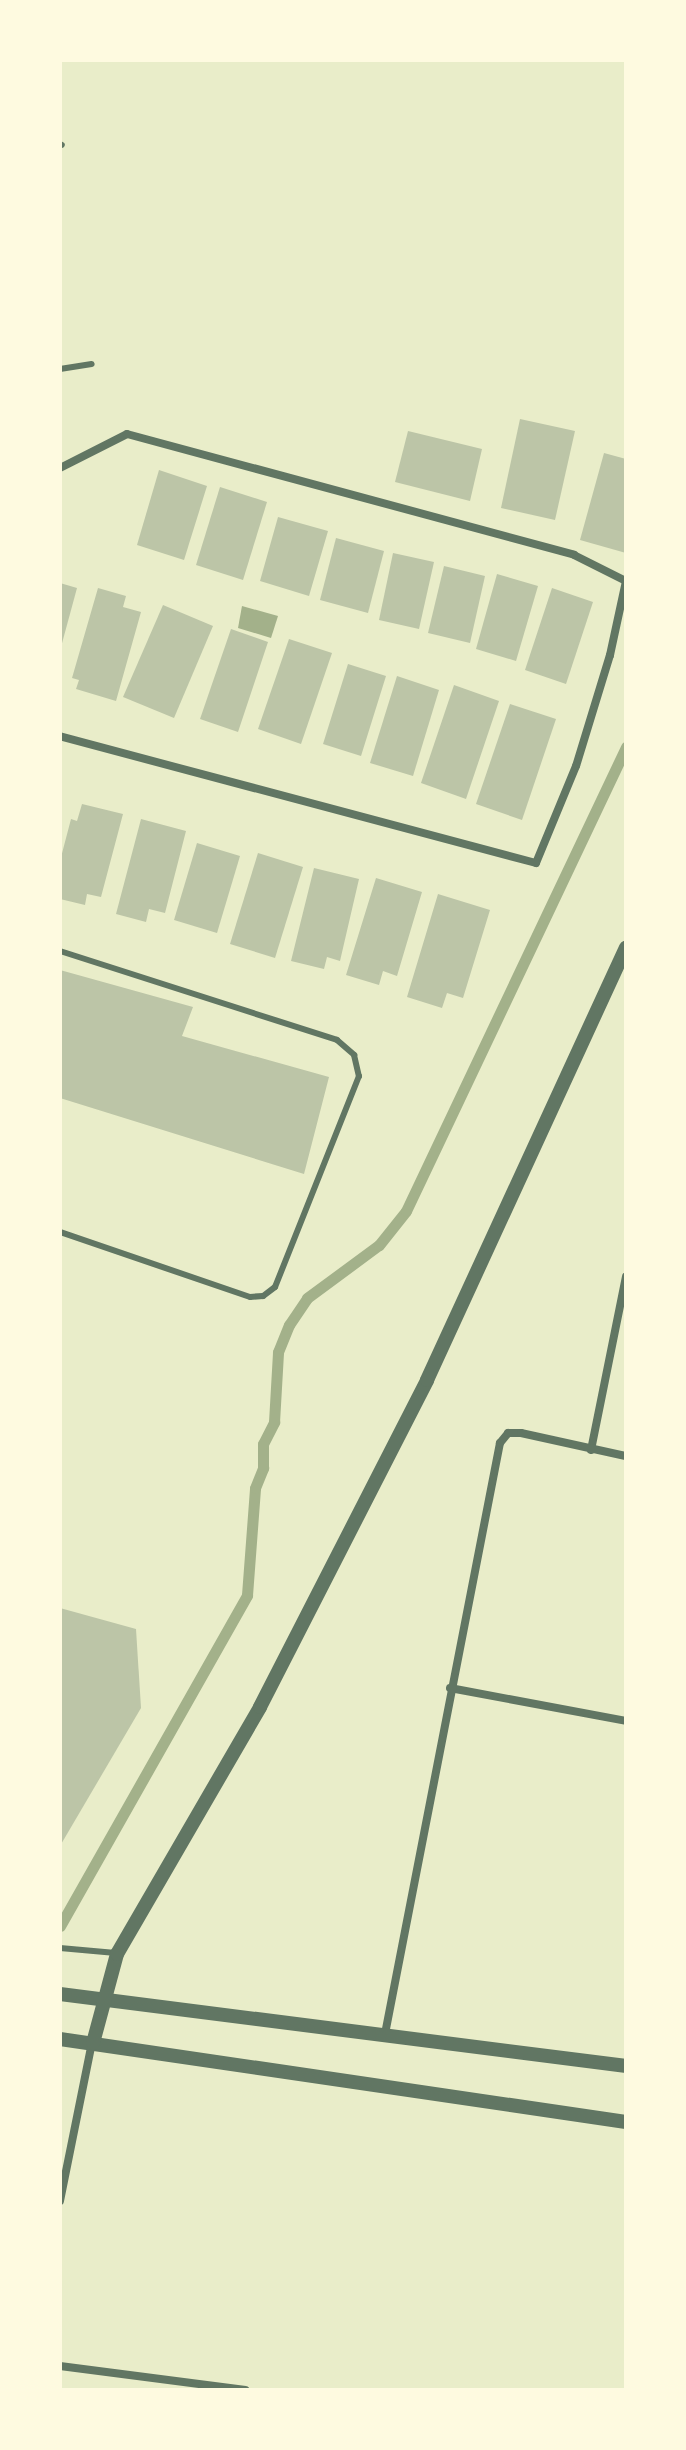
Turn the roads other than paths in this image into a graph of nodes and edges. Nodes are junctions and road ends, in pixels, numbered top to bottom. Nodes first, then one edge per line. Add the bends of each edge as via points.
1 (92, 364) dead end
2 (60, 369) edge
3 (60, 468) edge
4 (60, 736) edge
5 (626, 948) edge
6 (60, 951) edge
7 (60, 1232) edge
8 (626, 1277) edge
9 (591, 1450) junction
10 (626, 1456) edge
11 (450, 1688) junction
12 (626, 1721) edge
13 (60, 1948) edge
14 (117, 1954) junction
15 (60, 1994) edge
16 (101, 1999) junction
17 (385, 2034) junction
18 (60, 2039) edge
19 (93, 2043) junction
20 (626, 2066) edge
21 (626, 2122) edge
22 (60, 2201) edge
23 (60, 2366) edge
24 (245, 2390) edge

1 - 2 lane
3 - 4 street via 127,434 574,555 626,581 576,766 536,863
5 - 14 street via 427,1380 260,1707
6 - 7 lane via 337,1040 354,1055 359,1076 275,1287 263,1296 250,1297
8 - 9 street
9 - 10 street
9 - 11 street via 508,1433 500,1443
11 - 12 street
11 - 17 street
13 - 14 lane
14 - 16 street
15 - 16 street
16 - 17 street
16 - 19 street
17 - 20 street
18 - 19 street
19 - 21 street
19 - 22 street
23 - 24 street

